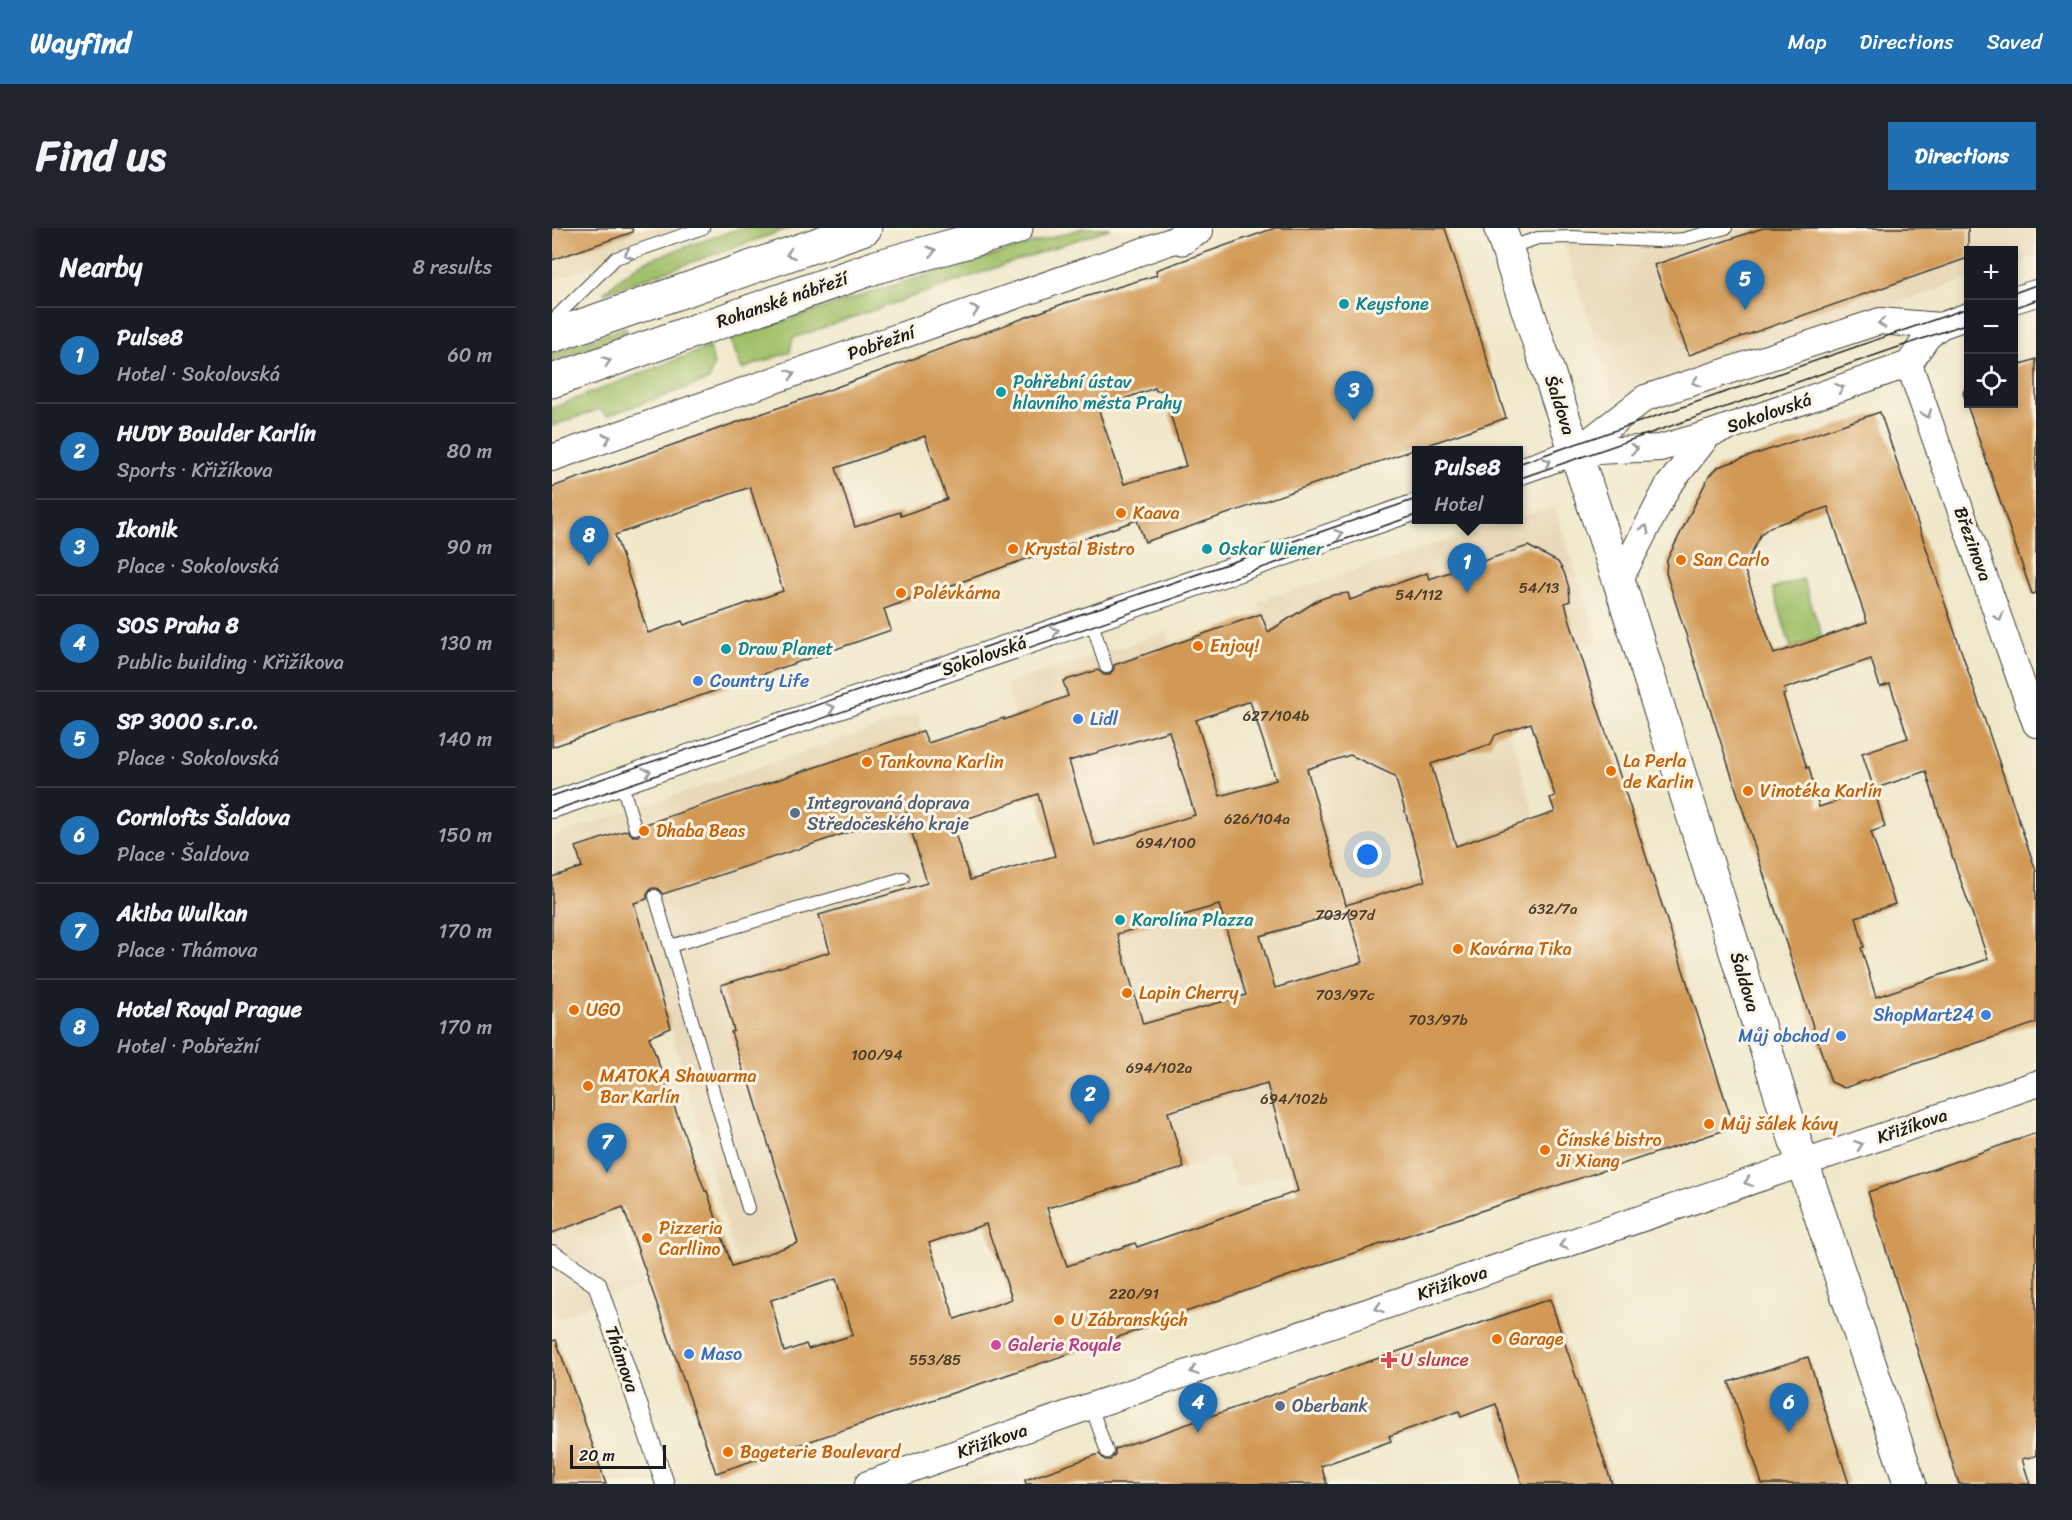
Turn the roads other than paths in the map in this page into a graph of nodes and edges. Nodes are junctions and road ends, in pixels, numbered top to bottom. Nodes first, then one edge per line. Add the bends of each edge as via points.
1 (703, 228) edge
2 (865, 228) edge
3 (1016, 228) edge
4 (1726, 228) edge
5 (1195, 231) edge
6 (1571, 232) edge
7 (1504, 238) edge
8 (2036, 293) edge
9 (2018, 298) edge
10 (1964, 317) edge
11 (552, 321) edge
12 (1940, 326) junction
13 (552, 336) edge
14 (1909, 364) junction
15 (552, 381) edge
16 (1709, 434) junction
17 (1575, 452) junction
18 (552, 458) edge
19 (1523, 470) edge
20 (1412, 508) edge
21 (1619, 581) junction
22 (1091, 619) junction
23 (1106, 667) dead end
24 (2034, 710) edge
25 (621, 781) junction
26 (552, 805) edge
27 (634, 828) dead end
28 (903, 878) dead end
29 (655, 896) dead end
30 (670, 946) junction
31 (2036, 1084) edge
32 (1803, 1164) junction
33 (748, 1208) dead end
34 (552, 1254) edge
35 (1091, 1406) junction
36 (1107, 1452) dead end
37 (665, 1484) edge
38 (868, 1484) edge
39 (1910, 1484) edge

1 -> 11 lane via 616,258
2 -> 13 main road
15 -> 3 main road, Rohanské nábřeží via 876,267
4 - 6 lane via 1658,241
18 -> 5 street, Pobřežní
6 - 7 lane via 1538,238
7 - 17 street, Šaldova
8 - 9 street
10 - 12 street, Sokolovská
12 - 14 street, Sokolovská via 1927,337
12 -> 17 street, Sokolovská via 1880,321 1645,398
16 -> 14 street, Sokolovská
14 -> 24 street, Březinova
17 -> 16 street, Sokolovská via 1660,448
21 -> 16 street via 1668,486
19 -> 17 street, Sokolovská
17 - 21 street, Šaldova
22 -> 20 street, Sokolovská
21 - 32 street, Šaldova
22 - 23 lane
25 -> 22 street, Sokolovská
25 - 26 street, Sokolovská
25 - 27 lane
28 - 30 lane
29 - 30 lane
30 - 33 lane
32 -> 31 street, Křižíkova
32 -> 35 street, Křižíkova
32 - 39 street, Šaldova
34 - 37 street, Thámova via 597,1284
35 - 36 lane
35 - 38 street, Křižíkova

